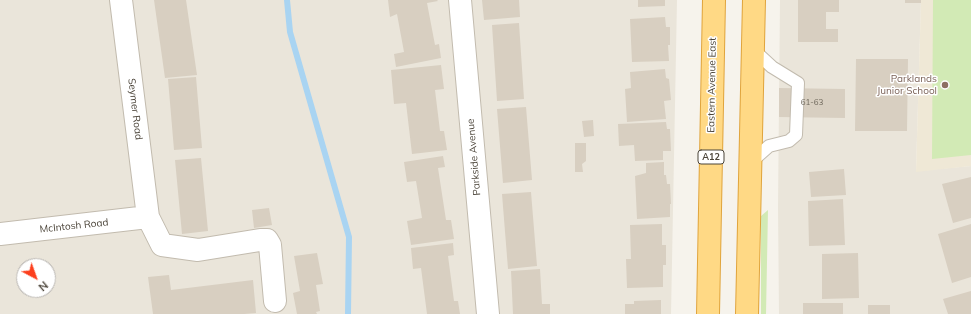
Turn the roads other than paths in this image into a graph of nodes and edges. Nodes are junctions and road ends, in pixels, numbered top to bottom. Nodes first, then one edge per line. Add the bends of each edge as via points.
1 (121, 0) edge
2 (460, 0) edge
3 (714, 0) edge
4 (754, 0) edge
5 (753, 45) junction
6 (750, 162) junction
7 (148, 217) junction
8 (0, 234) edge
9 (275, 301) dead end
10 (488, 314) edge
11 (708, 314) edge
12 (747, 314) edge

1 - 7 street, Seymer Road
2 - 10 street, Parkside Avenue
3 - 11 highway, Eastern Avenue East / A12
4 - 5 highway
5 - 6 highway
5 - 6 lane via 772,67 798,84 796,135 789,141 769,146
6 - 12 highway
7 - 8 street, McIntosh Road
7 - 9 street, Seymer Road via 162,245 198,250 267,240 270,245

